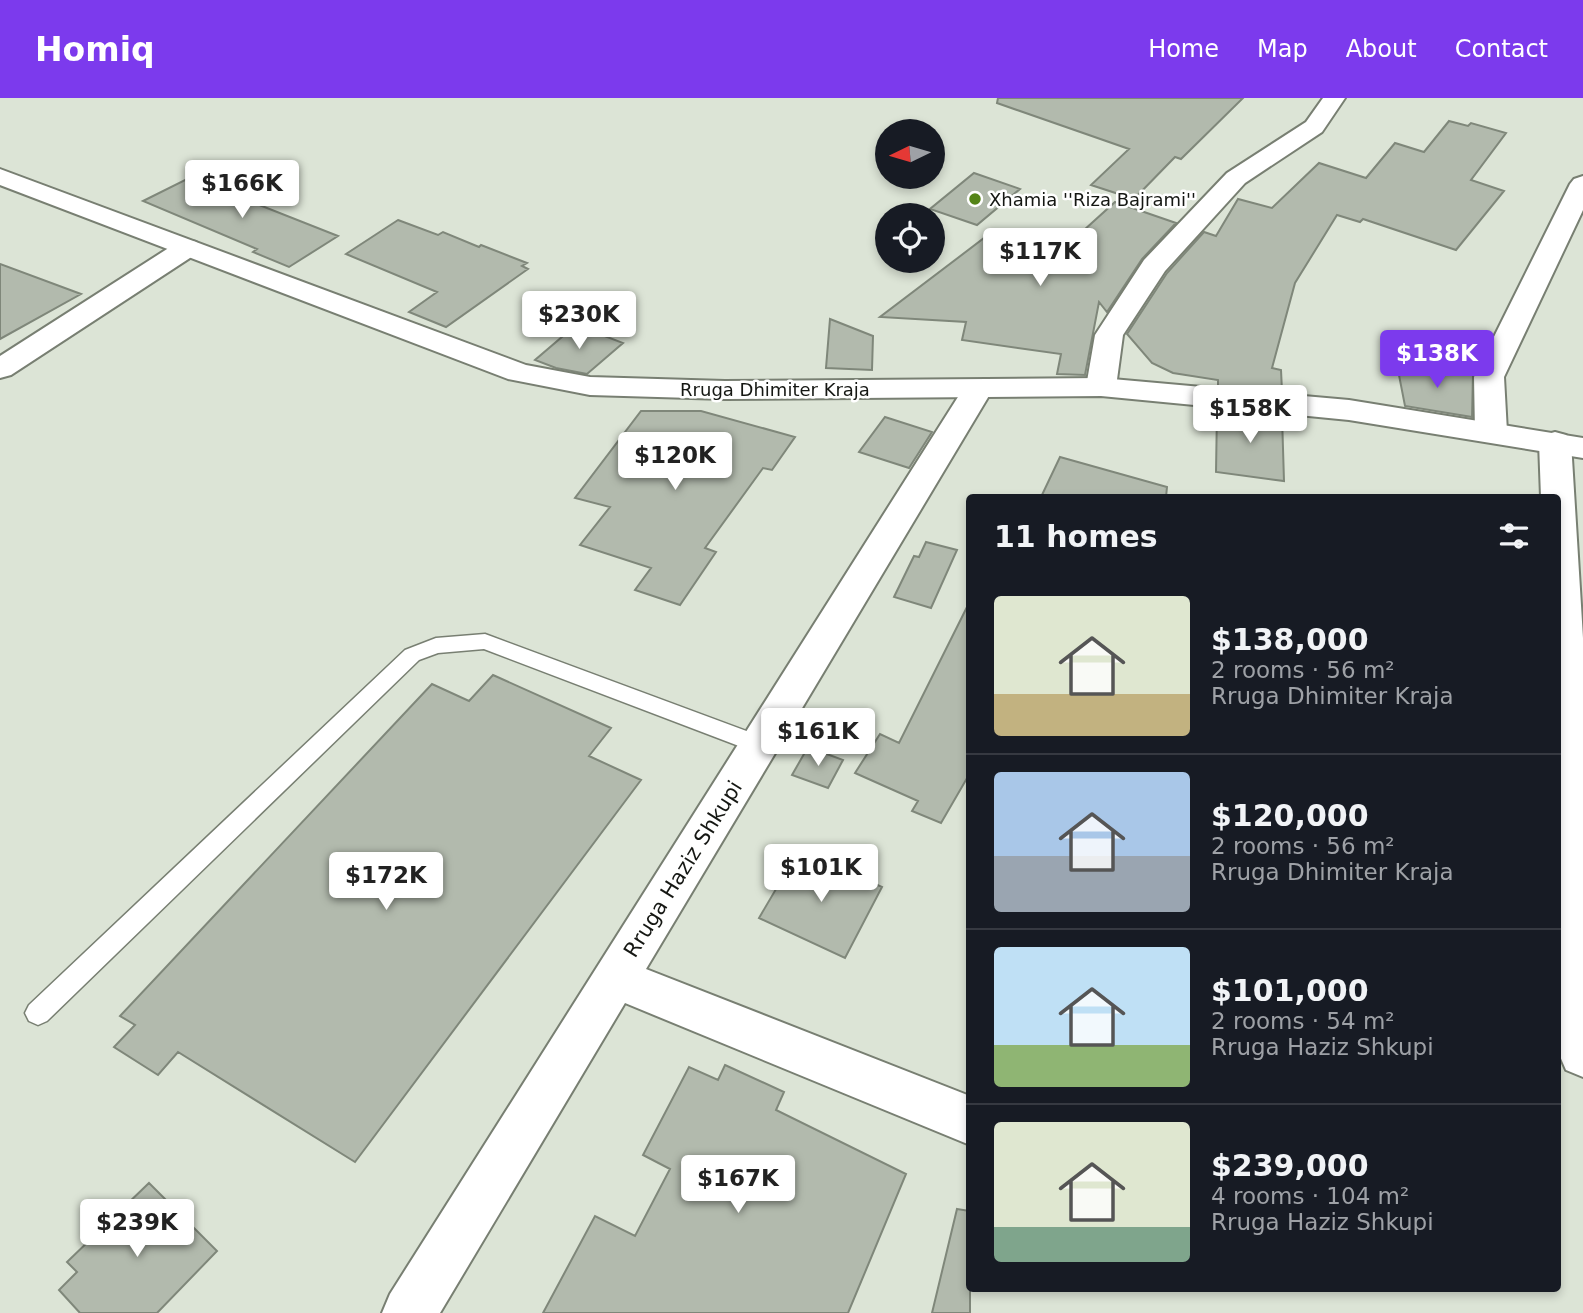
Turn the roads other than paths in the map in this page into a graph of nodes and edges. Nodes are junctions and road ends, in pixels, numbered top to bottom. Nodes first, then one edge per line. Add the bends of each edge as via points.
1 (1334, 98) edge
2 (0, 176) edge
3 (1583, 184) edge
4 (187, 248) junction
5 (0, 369) edge
6 (1101, 387) junction
7 (978, 389) junction
8 (1491, 432) junction
9 (1569, 445) edge
10 (760, 745) junction
11 (616, 978) junction
12 (37, 1013) dead end
13 (1583, 1054) edge
14 (966, 1119) edge
15 (409, 1313) edge

1 - 6 street via 1314,127 1236,177 1154,267 1109,335
2 - 4 street, Rruga Dhimiter Kraja
3 - 8 street via 1489,377
4 - 5 street
4 - 7 street, Rruga Dhimiter Kraja via 519,373 590,386
6 - 7 street, Rruga Dhimiter Kraja
6 - 8 street, Rruga Dhimiter Kraja via 1349,410
7 - 10 street, Rruga Haziz Shkupi
8 - 9 street, Rruga Dhimiter Kraja
9 - 13 street via 1569,945
10 - 11 street, Rruga Haziz Shkupi
10 - 12 lane via 485,641 436,646 412,655
11 - 14 street
11 - 15 street, Rruga Haziz Shkupi

